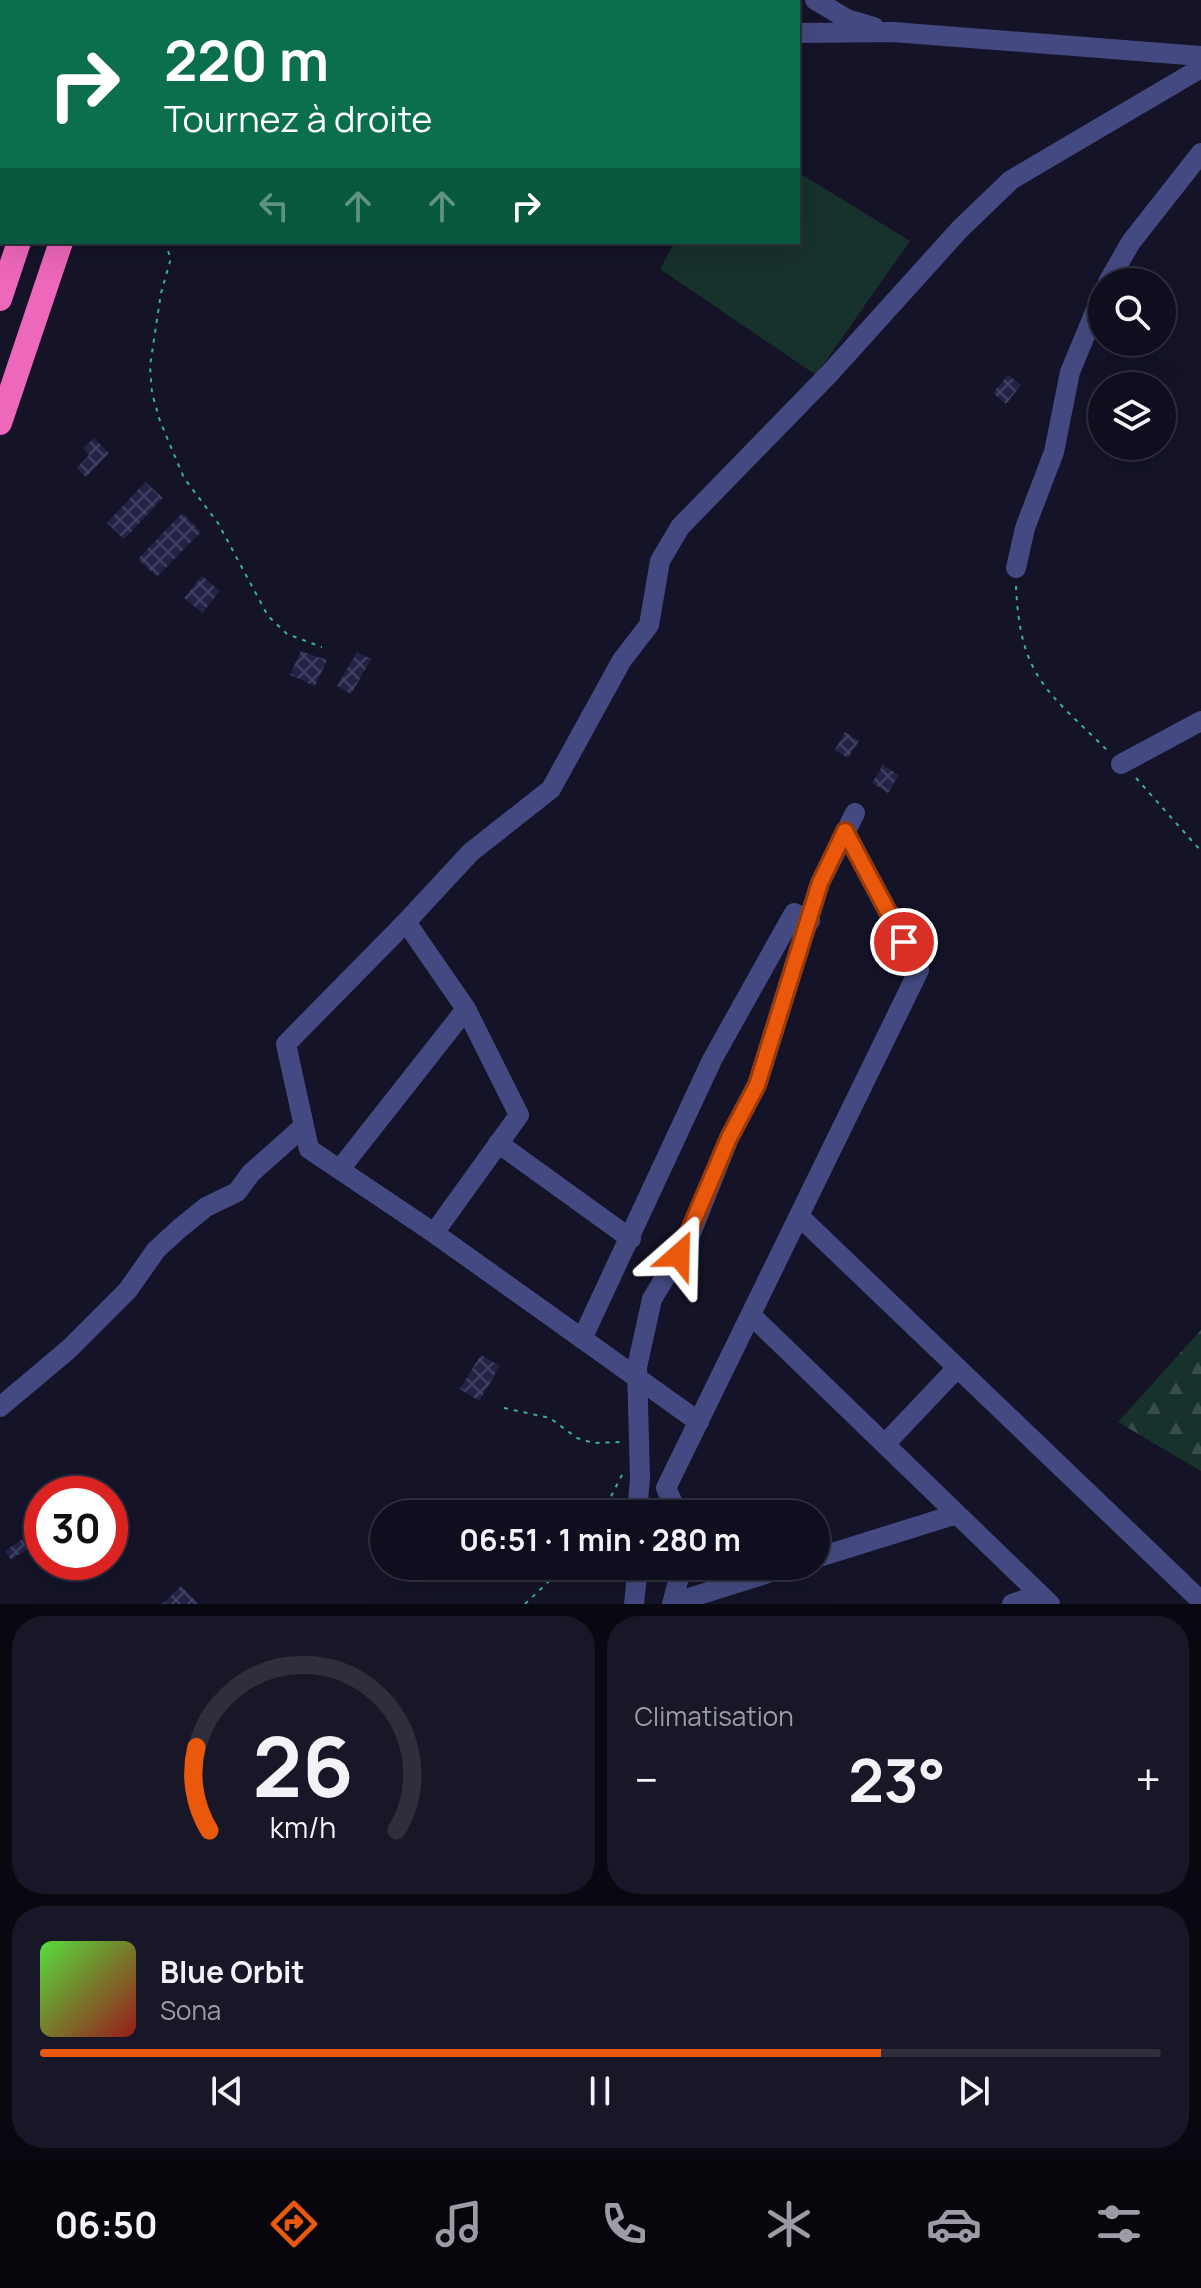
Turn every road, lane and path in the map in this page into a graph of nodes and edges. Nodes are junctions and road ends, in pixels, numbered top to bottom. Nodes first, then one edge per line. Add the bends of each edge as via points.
1 (815, 0) edge
2 (893, 32) junction
3 (800, 33) edge
4 (1201, 56) edge
5 (1201, 68) edge
6 (1201, 153) edge
7 (18, 244) edge
8 (60, 244) edge
9 (165, 244) edge
10 (1116, 268) edge
11 (0, 299) edge
12 (1088, 329) edge
13 (0, 423) edge
14 (1016, 568) joint
15 (322, 647) dead end
16 (1201, 721) edge
17 (1121, 764) junction
18 (855, 813) dead end
19 (845, 831) junction
20 (1201, 851) edge
21 (810, 921) junction
22 (406, 922) junction
23 (466, 1009) junction
24 (304, 1126) junction
25 (498, 1143) junction
26 (340, 1169) junction
27 (799, 1216) junction
28 (434, 1233) junction
29 (631, 1239) junction
30 (751, 1315) junction
31 (582, 1339) junction
32 (957, 1368) junction
33 (637, 1378) junction
34 (0, 1407) edge
35 (504, 1408) dead end
36 (699, 1422) junction
37 (885, 1444) junction
38 (638, 1447) junction
39 (623, 1474) dead end
40 (609, 1500) edge
41 (637, 1500) edge
42 (672, 1500) edge
43 (957, 1514) junction
44 (830, 1554) edge
45 (550, 1580) edge
46 (637, 1580) edge
47 (678, 1580) edge
48 (747, 1580) edge
49 (1045, 1599) edge
50 (1201, 1601) edge
51 (525, 1604) edge
52 (634, 1604) edge
53 (672, 1604) edge
54 (1012, 1604) edge

1 - 2 street via 847,19
2 - 3 street
2 - 4 street
5 - 22 street via 1011,180 680,527 660,561 649,625 622,660 551,789 471,852
6 - 10 street
7 - 11 highway
8 - 13 highway
9 - 15 path via 171,258 150,366 160,421 184,478 218,523 268,616 287,634
12 - 14 street via 1070,372 1054,452
14 - 17 path via 1021,641 1040,683
16 - 17 street
17 - 20 path via 1155,795
18 - 19 street
19 - 21 street via 830,858
19 - 27 street via 919,970
21 - 29 street via 794,913 776,943 712,1060
21 - 33 street via 757,1085 729,1138 689,1238 652,1299
22 - 23 street
22 - 24 street via 286,1044
23 - 25 street via 519,1115
23 - 26 street
24 - 26 street via 309,1149
24 - 34 street via 237,1192 206,1207 168,1239 128,1290
25 - 28 street
25 - 29 street
26 - 28 street
27 - 30 street
27 - 32 street
28 - 31 street
29 - 31 street
30 - 36 street
30 - 37 street
31 - 33 street
32 - 37 street
32 - 50 street
33 - 36 street
33 - 38 street
35 - 38 path via 550,1418 593,1443
36 - 42 street via 666,1488
37 - 43 street
38 - 41 street
39 - 40 path
43 - 44 street
43 - 49 street
45 - 51 path
46 - 52 street
47 - 53 street
48 - 53 street
49 - 54 street

